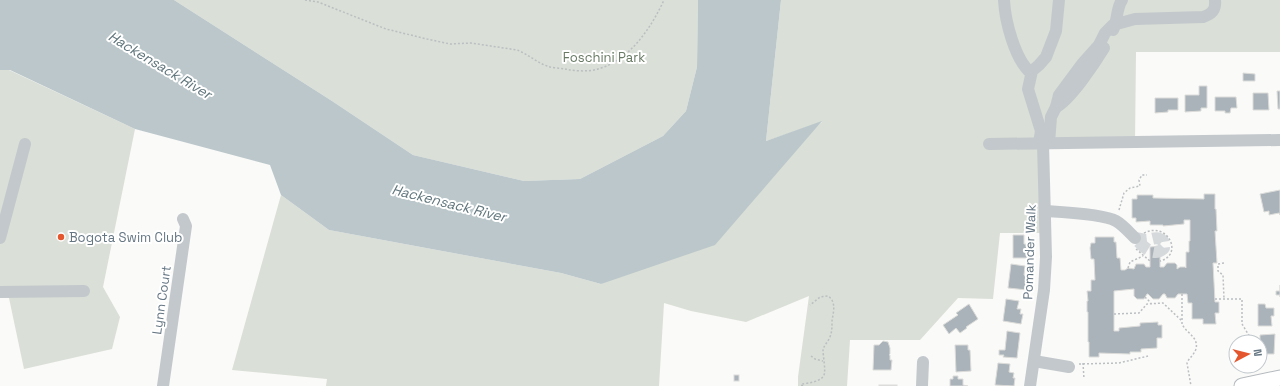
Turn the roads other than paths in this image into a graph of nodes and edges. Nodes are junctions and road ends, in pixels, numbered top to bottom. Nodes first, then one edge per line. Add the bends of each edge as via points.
1 (1004, 0) edge
2 (1059, 0) edge
3 (1122, 0) edge
4 (1215, 0) edge
5 (1116, 25) junction
6 (1031, 73) junction
7 (1280, 140) edge
8 (1044, 143) junction
9 (25, 144) dead end
10 (989, 144) dead end
11 (1045, 211) junction
12 (183, 219) dead end
13 (0, 238) edge
14 (1137, 239) tunnel mouth
15 (84, 291) dead end
16 (0, 292) edge
17 (1034, 361) junction
18 (923, 362) dead end
19 (1072, 365) road end
20 (1280, 378) edge
21 (163, 386) edge
22 (922, 386) edge
23 (1030, 386) edge
24 (1242, 386) edge

1 - 6 street via 1005,16 1013,43
2 - 6 street via 1057,25 1046,57
3 - 5 street
4 - 5 street via 1214,12 1203,17 1135,19
5 - 8 street via 1095,63 1066,100 1056,107
6 - 8 street via 1028,89
7 - 8 street
8 - 10 street
8 - 11 street, Pomander Walk
9 - 13 street
11 - 14 street via 1109,218 1117,221
11 - 17 street, Pomander Walk via 1044,290
12 - 21 street, Lynn Court via 186,226
15 - 16 street
17 - 19 street
17 - 23 street, Pomander Walk
18 - 22 street
20 - 24 main road

